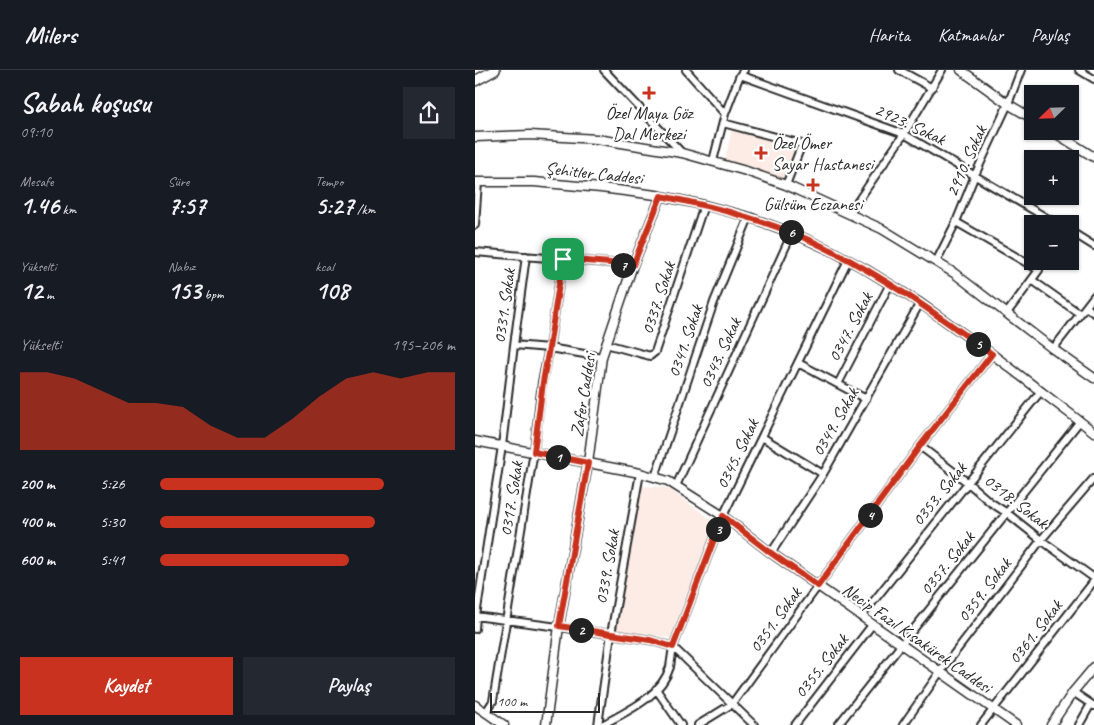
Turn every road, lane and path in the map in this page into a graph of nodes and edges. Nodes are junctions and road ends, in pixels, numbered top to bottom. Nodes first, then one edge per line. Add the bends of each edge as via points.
1 (495, 70) edge
2 (604, 70) edge
3 (687, 70) edge
4 (899, 70) edge
5 (942, 70) edge
6 (961, 70) edge
7 (1021, 70) edge
8 (1079, 70) edge
9 (742, 72) edge
10 (1094, 80) edge
11 (475, 81) edge
12 (932, 88) junction
13 (1008, 104) junction
14 (725, 114) junction
15 (1024, 114) edge
16 (723, 123) junction
17 (904, 134) junction
18 (475, 137) edge
19 (1067, 140) edge
20 (682, 153) junction
21 (1094, 157) edge
22 (713, 161) junction
23 (975, 175) junction
24 (476, 182) edge
25 (786, 185) junction
26 (661, 196) junction
27 (704, 205) junction
28 (849, 214) junction
29 (1042, 215) edge
30 (749, 217) junction
31 (957, 222) junction
32 (475, 225) edge
33 (791, 233) junction
34 (1079, 237) edge
35 (1094, 246) edge
36 (475, 252) edge
37 (526, 256) junction
38 (563, 259) junction
39 (848, 260) junction
40 (936, 262) junction
41 (633, 265) junction
42 (1032, 280) junction
43 (890, 284) junction
44 (1094, 296) edge
45 (920, 303) junction
46 (1086, 307) junction
47 (1007, 313) junction
48 (1094, 313) edge
49 (1080, 314) junction
50 (607, 344) junction
51 (513, 345) junction
52 (549, 348) junction
53 (1053, 348) junction
54 (992, 354) junction
55 (602, 357) junction
56 (798, 363) junction
57 (1094, 378) edge
58 (837, 384) junction
59 (1041, 391) junction
60 (866, 399) junction
61 (1080, 421) junction
62 (1094, 432) edge
63 (762, 437) junction
64 (475, 441) edge
65 (502, 446) junction
66 (920, 446) junction
67 (534, 452) junction
68 (588, 463) junction
69 (640, 473) junction
70 (823, 474) junction
71 (655, 477) junction
72 (1094, 478) edge
73 (967, 482) junction
74 (676, 486) junction
75 (1007, 513) junction
76 (723, 516) junction
77 (1041, 540) junction
78 (771, 553) junction
79 (1094, 580) edge
80 (818, 586) junction
81 (475, 616) edge
82 (861, 617) junction
83 (507, 620) junction
84 (872, 625) junction
85 (559, 626) junction
86 (475, 628) edge
87 (611, 634) junction
88 (901, 645) junction
89 (673, 647) junction
90 (1094, 667) edge
91 (940, 672) junction
92 (656, 689) junction
93 (1073, 692) junction
94 (731, 704) junction
95 (475, 705) edge
96 (1092, 705) edge
97 (993, 709) junction
98 (486, 712) junction
99 (504, 725) edge
100 (546, 725) edge
101 (598, 725) edge
102 (602, 725) edge
103 (681, 725) edge
104 (698, 725) edge
105 (754, 725) edge
106 (795, 725) edge
107 (838, 725) edge
108 (903, 725) edge
109 (981, 725) edge
110 (1016, 725) edge
111 (1051, 725) edge
112 (1079, 725) edge

1 - 11 main road
2 - 20 street
3 - 14 street
4 - 12 street
5 - 12 street
6 - 13 street
7 - 13 street, 2910. Sokak
8 - 10 street
9 - 14 street
9 - 17 street, 2923. Sokak
12 - 17 street
13 - 15 street
13 - 23 street, 2910. Sokak
14 - 16 street
16 - 22 street
16 - 25 street via 802,144
17 - 23 street, 2923. Sokak
17 - 28 street
18 - 20 street via 530,135 597,139
19 - 21 street
20 - 22 street
22 - 25 street
23 - 29 street, 2923. Sokak
23 - 31 street, 2910. Sokak
24 - 26 street, Şehitler Caddesi via 534,182
24 - 32 street
25 - 28 street
26 - 27 street, Şehitler Caddesi
26 - 41 street, Zafer Caddesi
27 - 30 street, Şehitler Caddesi
27 - 50 street, 0337. Sokak via 655,352 650,356
28 - 40 street via 882,229
30 - 33 street, Şehitler Caddesi
30 - 71 street, 0341. Sokak via 714,302
31 - 40 street, 2910. Sokak
31 - 42 street via 1039,270
33 - 39 street, Şehitler Caddesi
33 - 74 street, 0343. Sokak
34 - 35 street
36 - 37 street
37 - 38 street
37 - 51 street, 0331. Sokak
38 - 41 street
38 - 52 street, 0317. Sokak
39 - 43 street, Şehitler Caddesi
39 - 56 street, 0345. Sokak
40 - 47 street
41 - 50 street, Zafer Caddesi
42 - 47 street
42 - 49 street
43 - 45 street, Şehitler Caddesi
43 - 58 street, 0347. Sokak
44 - 46 street
45 - 54 street, Şehitler Caddesi
45 - 60 street, 0349. Sokak
46 - 48 street
46 - 49 street
47 - 53 street
49 - 53 street
50 - 55 street, Zafer Caddesi
51 - 52 street
51 - 65 street, 0331. Sokak
52 - 55 street
52 - 67 street, 0317. Sokak
53 - 57 street
54 - 59 street, Şehitler Caddesi
54 - 66 street, 0351. Sokak
55 - 68 street, Zafer Caddesi
56 - 58 street
56 - 63 street, 0345. Sokak
58 - 60 street
59 - 61 street, Şehitler Caddesi
59 - 73 street, 0353. Sokak
60 - 70 street, 0349. Sokak
61 - 62 street, Şehitler Caddesi
61 - 75 street, 0357. Sokak
63 - 70 street
63 - 76 street, 0345. Sokak
64 - 65 street, Necip Fazıl Kısakürek Caddesi
65 - 67 street, Necip Fazıl Kısakürek Caddesi
65 - 81 street, 0331. Sokak
66 - 73 street, 0318. Sokak
66 - 80 street, 0351. Sokak
67 - 68 street, Necip Fazıl Kısakürek Caddesi
67 - 83 street, 0317. Sokak
68 - 69 street, Necip Fazıl Kısakürek Caddesi
68 - 85 street, Zafer Caddesi
69 - 71 street, Necip Fazıl Kısakürek Caddesi
69 - 87 street, 0339. Sokak
70 - 78 street, 0349. Sokak
71 - 74 street, Necip Fazıl Kısakürek Caddesi
72 - 77 street, 0359. Sokak
73 - 75 street, 0318. Sokak
73 - 82 street, 0353. Sokak
74 - 76 street, Necip Fazıl Kısakürek Caddesi
75 - 77 street, 0318. Sokak
75 - 88 street, 0357. Sokak
76 - 78 street, Necip Fazıl Kısakürek Caddesi
76 - 89 street, 0345. Sokak
77 - 79 street, 0318. Sokak
77 - 91 street, 0359. Sokak
78 - 80 street, Necip Fazıl Kısakürek Caddesi
79 - 97 street, 0361. Sokak
80 - 82 street, Necip Fazıl Kısakürek Caddesi
80 - 94 street, 0351. Sokak
81 - 83 street
81 - 86 street, 0331. Sokak
82 - 84 street, Necip Fazıl Kısakürek Caddesi
83 - 85 street
83 - 98 street, 0317. Sokak via 493,701
84 - 88 street, Necip Fazıl Kısakürek Caddesi
84 - 106 street, 0355. Sokak
85 - 87 street
85 - 100 street, Zafer Caddesi
87 - 89 street
87 - 101 street, 0339. Sokak
88 - 91 street, Necip Fazıl Kısakürek Caddesi
88 - 107 street, 0357. Sokak
89 - 92 street, 0345. Sokak via 669,668
89 - 94 street
90 - 93 street
91 - 97 street, Necip Fazıl Kısakürek Caddesi
91 - 108 street, 0359. Sokak
92 - 102 street, 0345. Sokak via 641,703
92 - 103 street
93 - 96 street
93 - 111 street
94 - 104 street, 0351. Sokak
94 - 105 street
95 - 98 street
96 - 112 street
97 - 109 street, 0361. Sokak
97 - 110 street, Necip Fazıl Kısakürek Caddesi
98 - 99 street

